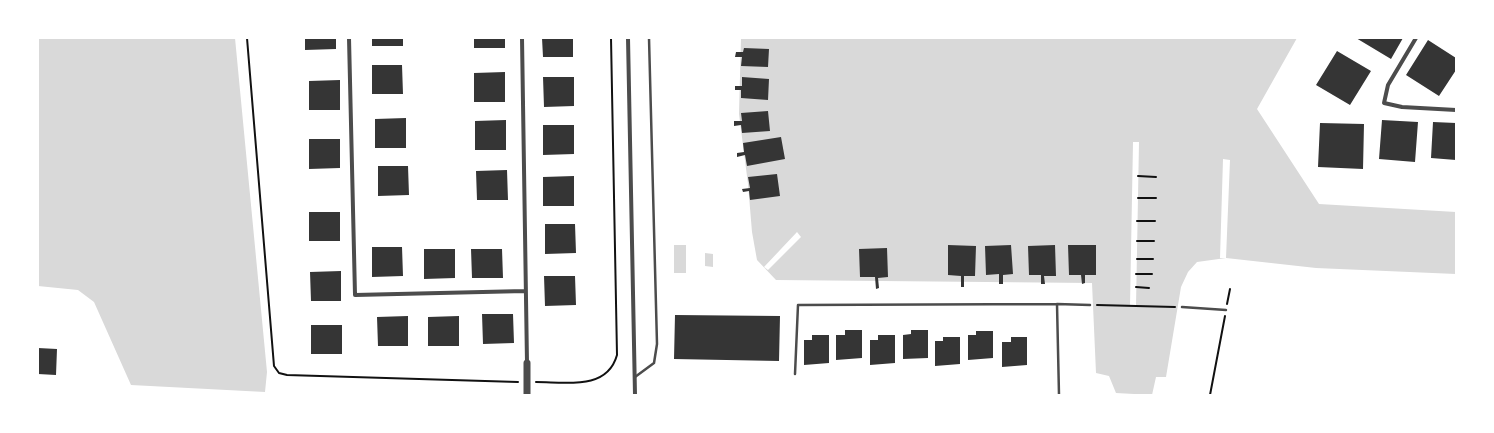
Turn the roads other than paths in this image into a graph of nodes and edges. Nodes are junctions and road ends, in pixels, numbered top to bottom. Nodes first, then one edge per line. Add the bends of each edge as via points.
1 (349, 38) edge
2 (522, 38) edge
3 (628, 38) edge
4 (649, 38) edge
5 (1416, 38) edge
6 (1456, 110) edge
7 (525, 291) junction
8 (1057, 304) junction
9 (1090, 305) road end
10 (1182, 307) road end
11 (1226, 310) road end
12 (527, 363) joint
13 (795, 374) dead end
14 (635, 377) junction
15 (528, 395) edge
16 (635, 395) edge
17 (1059, 395) edge

1 - 7 street via 355,296
2 - 7 street
3 - 14 street
4 - 14 lane via 657,344 654,363
5 - 6 street via 1388,85 1384,103 1402,107
7 - 12 street
8 - 9 lane
8 - 13 lane via 798,305
8 - 17 lane
10 - 11 lane
12 - 15 street
14 - 16 street

